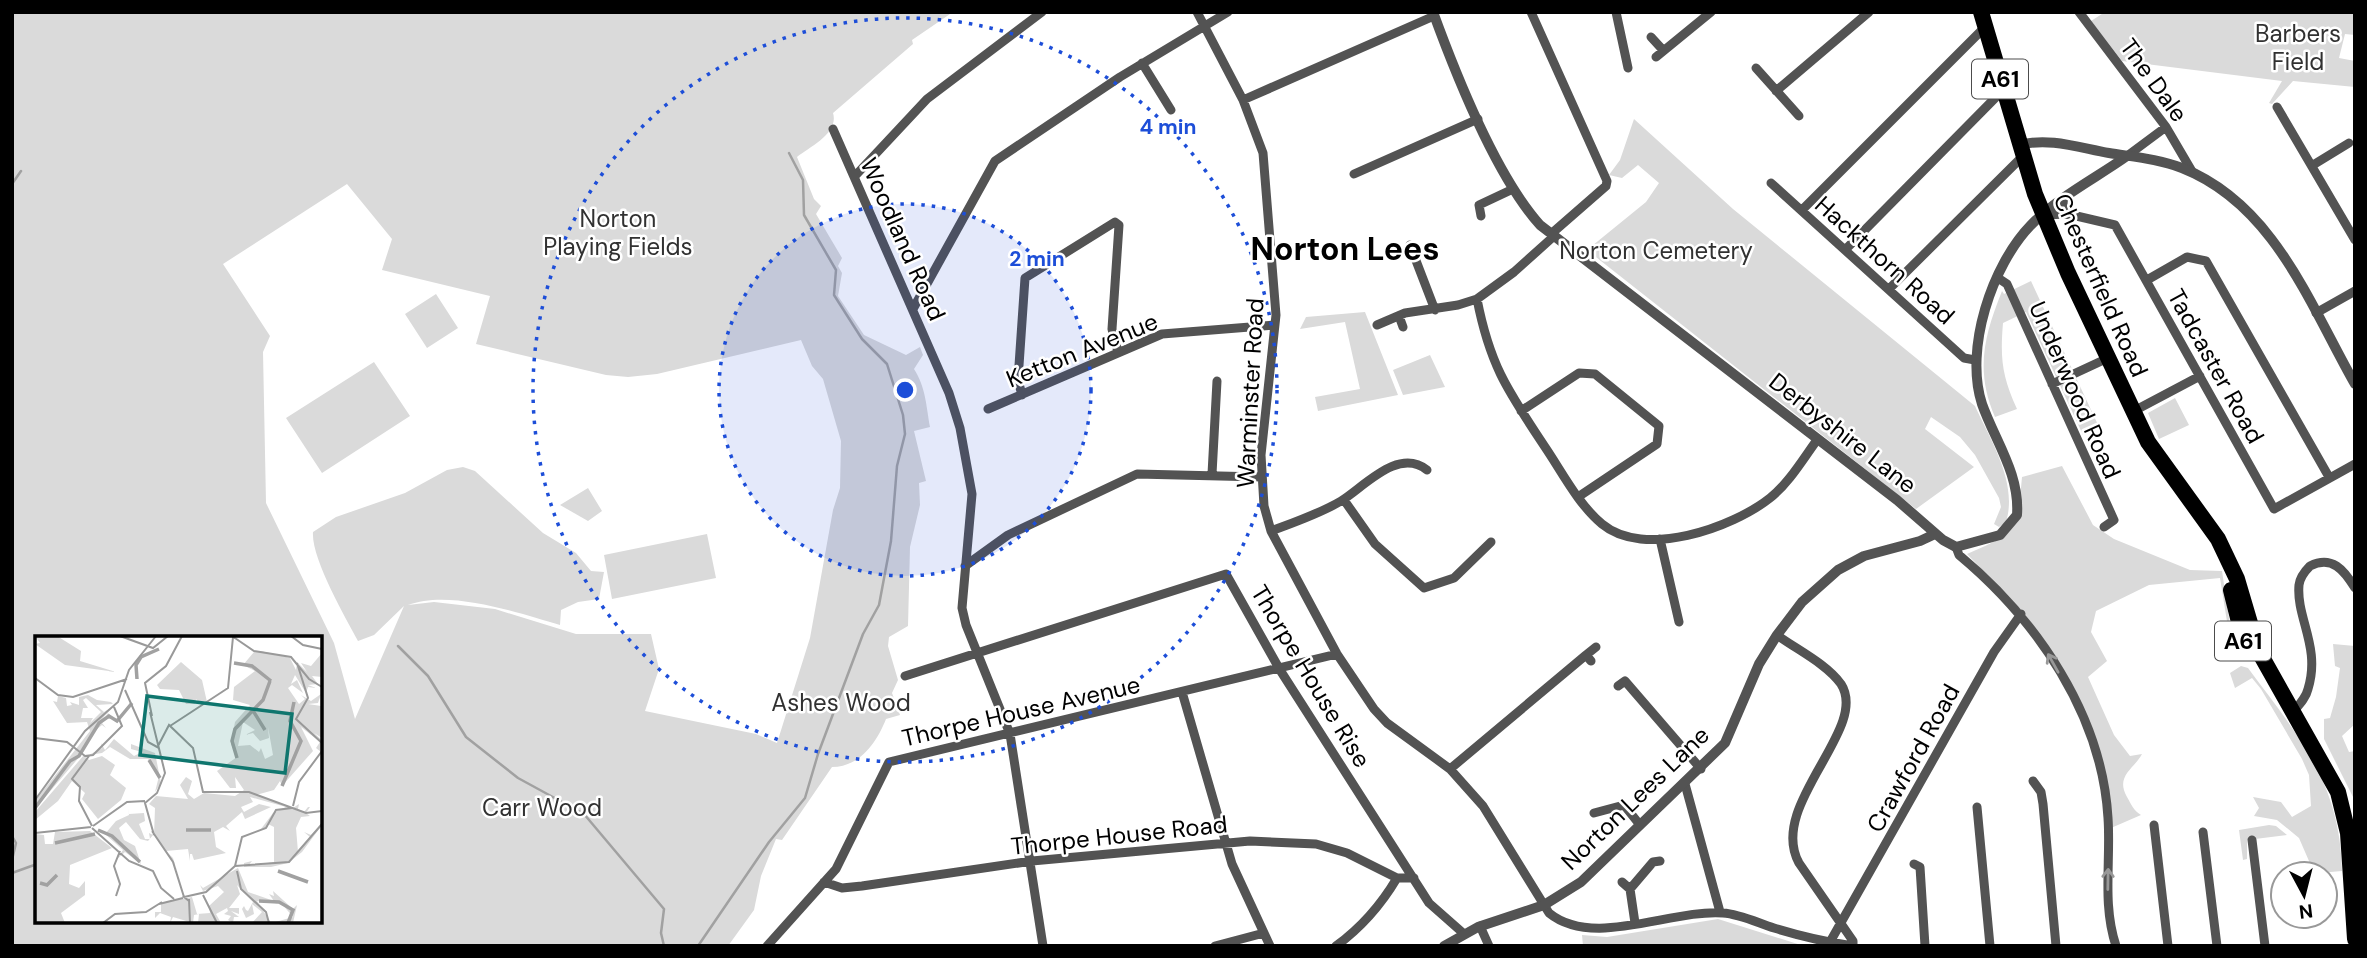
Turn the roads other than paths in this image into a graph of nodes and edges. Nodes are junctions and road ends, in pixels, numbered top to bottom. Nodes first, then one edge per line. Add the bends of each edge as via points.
1 (1042, 12) edge
2 (1197, 12) edge
3 (1228, 12) edge
4 (1531, 12) edge
5 (1616, 12) edge
6 (1711, 12) edge
7 (1869, 12) edge
8 (2079, 12) edge
9 (1433, 14) edge
10 (1983, 20) edge
11 (1203, 25) junction
12 (1651, 37) dead end
13 (1142, 63) junction
14 (1628, 68) dead end
15 (1756, 68) dead end
16 (2003, 90) junction
17 (1776, 91) junction
18 (1243, 100) junction
19 (2277, 107) dead end
20 (1171, 110) dead end
21 (1799, 116) dead end
22 (1478, 119) junction
23 (2166, 127) junction
24 (833, 129) dead end
25 (2349, 143) dead end
26 (2022, 151) junction
27 (2127, 156) junction
28 (2313, 165) junction
29 (2193, 173) junction
30 (1354, 174) dead end
31 (855, 176) junction
32 (1771, 183) dead end
33 (1513, 189) junction
34 (2063, 199) junction
35 (1802, 210) junction
36 (2043, 215) junction
37 (2068, 215) junction
38 (1481, 216) dead end
39 (2024, 234) junction
40 (1552, 235) junction
41 (2052, 236) junction
42 (2355, 240) edge
43 (1410, 244) dead end
44 (1845, 250) junction
45 (1998, 278) junction
46 (2147, 280) junction
47 (1889, 289) junction
48 (2355, 291) edge
49 (1477, 299) junction
50 (912, 309) junction
51 (1435, 310) junction
52 (2316, 313) junction
53 (1399, 316) junction
54 (1275, 325) junction
55 (1377, 325) dead end
56 (1404, 327) dead end
57 (1118, 352) junction
58 (2108, 358) junction
59 (1975, 360) junction
60 (2200, 376) junction
61 (1217, 381) dead end
62 (2052, 384) junction
63 (2355, 384) edge
64 (1022, 395) junction
65 (988, 410) dead end
66 (1521, 411) junction
67 (2132, 412) junction
68 (1817, 440) junction
69 (2355, 464) edge
70 (1427, 470) dead end
71 (1212, 474) junction
72 (1261, 477) junction
73 (2329, 477) junction
74 (1578, 497) junction
75 (1344, 500) junction
76 (2104, 527) dead end
77 (1271, 531) junction
78 (1935, 534) junction
79 (1660, 539) junction
80 (1491, 542) dead end
81 (1956, 547) junction
82 (965, 566) junction
83 (2355, 587) edge
84 (2021, 614) junction
85 (1679, 622) dead end
86 (1777, 635) junction
87 (1596, 647) dead end
88 (977, 653) junction
89 (1337, 654) junction
90 (1280, 670) junction
91 (905, 676) dead end
92 (1618, 686) dead end
93 (1182, 692) junction
94 (2293, 712) junction
95 (1010, 734) junction
96 (1450, 769) junction
97 (1701, 769) junction
98 (2033, 781) dead end
99 (1685, 784) junction
100 (1977, 807) dead end
101 (1594, 813) dead end
102 (1640, 825) junction
103 (2154, 825) dead end
104 (2203, 832) dead end
105 (2252, 840) dead end
106 (1227, 844) junction
107 (1032, 861) junction
108 (1660, 861) dead end
109 (1914, 864) dead end
110 (1397, 878) junction
111 (1414, 878) junction
112 (824, 882) junction
113 (1544, 905) junction
114 (1720, 912) junction
115 (1635, 923) junction
116 (1840, 923) junction
117 (1480, 926) junction
118 (1264, 933) junction
119 (1463, 933) junction
120 (2355, 939) edge
121 (1830, 942) junction
122 (767, 946) edge
123 (1043, 946) edge
124 (1214, 946) edge
125 (1270, 946) edge
126 (1336, 946) edge
127 (1444, 946) edge
128 (1489, 946) edge
129 (1853, 946) edge
130 (1925, 946) edge
131 (1990, 946) edge
132 (2056, 946) edge
133 (2116, 946) edge
134 (2168, 946) edge
135 (2217, 946) edge
136 (2265, 946) edge

1 - 31 street via 926,99
2 - 11 street, Warminster Road
3 - 11 street
4 - 40 street via 1607,181
5 - 14 street
6 - 12 street via 1659,53
7 - 17 street
8 - 23 street, The Dale
9 - 18 street
9 - 22 street, Derbyshire Lane
10 - 16 highway, Chesterfield Road / A61
10 - 35 street
11 - 13 street
11 - 18 street, Warminster Road
13 - 20 street
13 - 50 street via 995,161
15 - 17 street
16 - 26 highway, Chesterfield Road / A61
16 - 44 street
17 - 21 street
18 - 54 street, Warminster Road via 1263,153
19 - 28 street
22 - 30 street
22 - 33 street, Derbyshire Lane
23 - 27 street
23 - 29 street, The Dale
24 - 31 street, Woodland Road
25 - 28 street
26 - 27 street via 2043,141
26 - 36 highway, Chesterfield Road / A61
26 - 47 street
27 - 29 street
27 - 34 street
28 - 42 street
29 - 52 street via 2226,192 2258,221
31 - 50 street, Woodland Road
32 - 35 street, Hackthorn Road
33 - 38 street via 1479,205
33 - 40 street, Derbyshire Lane via 1527,211
34 - 36 street
34 - 37 street via 2062,209
35 - 44 street, Hackthorn Road
36 - 37 street, Tadcaster Road
36 - 39 street
36 - 41 highway, Chesterfield Road / A61
37 - 46 street, Tadcaster Road via 2115,225
39 - 41 street
39 - 45 street
40 - 49 street
40 - 68 street, Derbyshire Lane
41 - 58 highway, Chesterfield Road / A61
43 - 51 street
44 - 47 street, Hackthorn Road
45 - 59 street
45 - 62 street, Underwood Road via 2007,284
46 - 60 street, Tadcaster Road
46 - 73 street via 2187,257 2206,261
47 - 59 street, Hackthorn Road via 1964,358
48 - 52 street
49 - 51 street
49 - 66 street via 1493,363
50 - 82 street, Woodland Road via 957,416 968,469 971,517
51 - 53 street
52 - 63 street
53 - 55 street
53 - 56 street
54 - 57 street, Ketton Avenue via 1162,334
54 - 72 street, Warminster Road
57 - 64 street, Ketton Avenue
57 - 64 street via 1112,329 1119,225 1115,222 1025,278 1018,380
58 - 62 street
58 - 67 highway, Chesterfield Road / A61
59 - 81 street via 1983,405 2011,471 2017,515 2000,535
60 - 67 street
60 - 73 street, Tadcaster Road via 2274,509
61 - 71 street
62 - 76 street, Underwood Road via 2117,523
64 - 65 street, Ketton Avenue
66 - 74 street
66 - 74 street via 1579,373 1588,372 1659,426 1657,444
67 - 94 highway, Chesterfield Road / A61 via 2157,458 2208,523 2225,555 2241,635 2268,684
68 - 78 street, Derbyshire Lane
68 - 79 street via 1781,487 1760,505 1705,530
69 - 73 street, Tadcaster Road
70 - 75 street via 1420,464 1395,466 1374,475
71 - 72 street
71 - 82 street via 1153,472 1124,478 1008,535
72 - 77 street, Warminster Road
74 - 79 street via 1615,532 1642,540
75 - 77 street
75 - 80 street via 1375,544 1424,588 1454,578
77 - 89 street, Warminster Road
78 - 81 street, Derbyshire Lane
78 - 86 street, Norton Lees Lane via 1864,556 1838,570 1802,602
79 - 85 street
81 - 84 street, Derbyshire Lane
82 - 88 street, Woodland Road via 962,608
83 - 94 street via 2345,570 2331,563 2317,563 2301,578 2311,671 2308,691
84 - 116 street, Crawford Road via 1994,652
133 -> 84 street, Derbyshire Lane via 2109,925 2108,817 2101,769 2086,723 2042,642
86 - 97 street, Norton Lees Lane via 1731,732
86 - 116 street via 1835,677 1846,696 1845,717 1795,818 1791,838 1799,863
87 - 96 street
88 - 90 street, Thorpe House Rise via 1226,574
88 - 91 street, Thorpe House Rise
88 - 95 street, Woodland Road
89 - 90 street, Thorpe House Avenue
89 - 96 street, Warminster Road via 1380,716
90 - 93 street, Thorpe House Avenue
90 - 111 street, Thorpe House Rise
92 - 97 street via 1625,681
93 - 95 street, Thorpe House Avenue
93 - 106 street
94 - 120 highway, Chesterfield Road / A61 via 2344,808
95 - 107 street, Woodland Road
95 - 112 street, Thorpe House Avenue via 889,762 836,869
96 - 113 street, Warminster Road via 1483,806
97 - 99 street, Norton Lees Lane
98 - 132 street via 2043,804
99 - 102 street, Norton Lees Lane
99 - 114 street
100 - 131 street
101 - 102 street via 1624,805
102 - 113 street, Norton Lees Lane via 1581,882
103 - 134 street
104 - 135 street
105 - 136 street
106 - 107 street, Thorpe House Road
106 - 110 street, Thorpe House Road via 1316,844 1347,853
106 - 118 street
107 - 112 street, Thorpe House Road via 862,886 842,888
107 - 123 street, Woodland Road
108 - 115 street via 1626,886
109 - 130 street via 1920,867
110 - 111 street, Thorpe House Road
110 - 126 street via 1363,925
111 - 119 street, Thorpe House Rise via 1429,903
112 - 122 street, Thorpe House Avenue
113 - 115 street via 1555,918 1574,925 1604,928
113 - 117 street, Norton Lees Lane
114 - 115 street
114 - 121 street
116 - 121 street, Crawford Road
116 - 129 street
117 - 119 street, Norton Lees Lane
117 - 128 street
118 - 124 street
118 - 125 street
119 - 127 street, Norton Lees Lane
121 - 129 street

